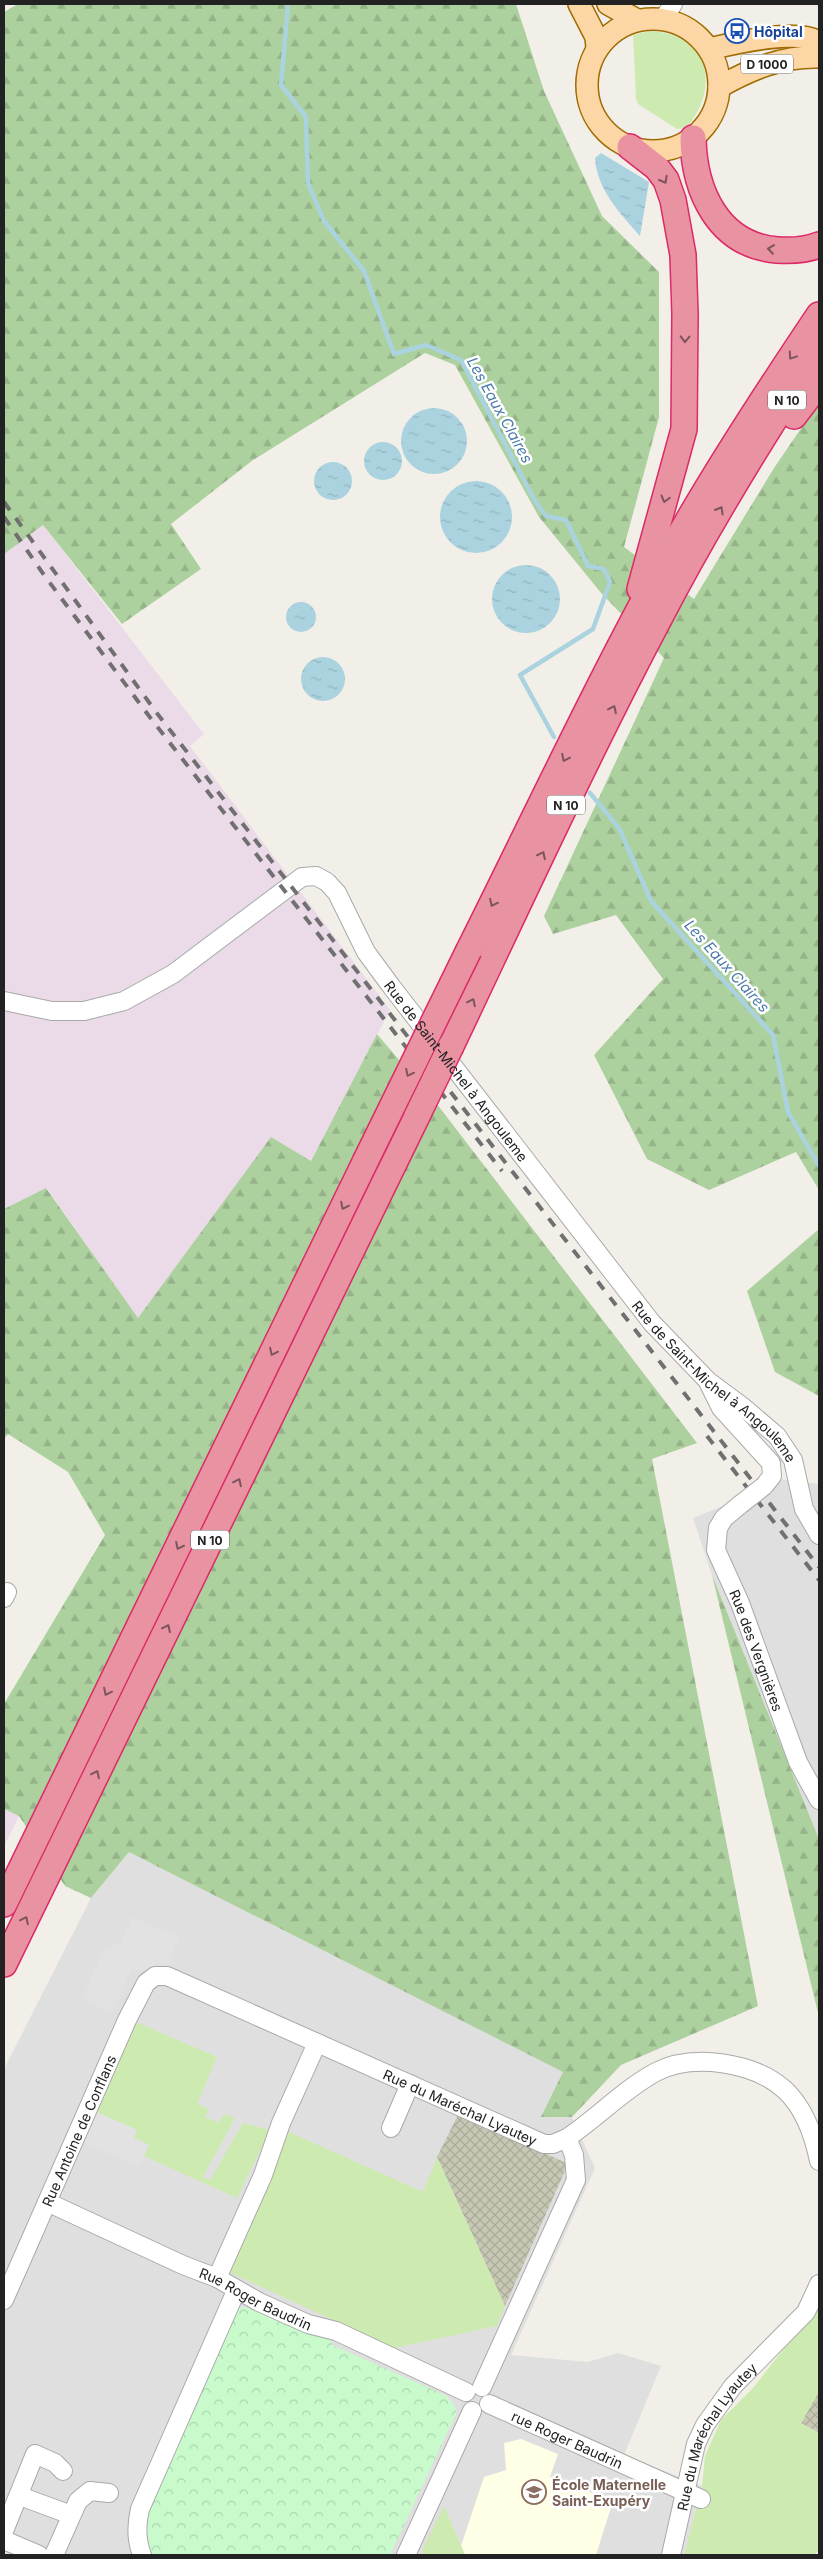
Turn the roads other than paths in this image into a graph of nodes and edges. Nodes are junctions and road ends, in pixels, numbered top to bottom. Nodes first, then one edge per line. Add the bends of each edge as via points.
1 (579, 4) edge
2 (608, 4) edge
3 (668, 11) edge
4 (637, 20) junction
5 (819, 42) edge
6 (597, 48) junction
7 (709, 49) junction
8 (819, 57) edge
9 (719, 87) junction
10 (693, 138) junction
11 (630, 147) junction
12 (819, 245) edge
13 (819, 315) edge
14 (819, 350) edge
15 (819, 383) edge
16 (755, 450) junction
17 (626, 636) junction
18 (4, 1001) edge
19 (708, 1381) junction
20 (819, 1535) edge
21 (819, 1800) edge
22 (4, 1904) edge
23 (4, 1964) edge
24 (167, 1976) joint
25 (317, 2043) junction
26 (410, 2084) junction
27 (391, 2128) dead end
28 (567, 2138) junction
29 (819, 2161) edge
30 (47, 2202) junction
31 (216, 2278) junction
32 (819, 2284) edge
33 (236, 2291) junction
34 (4, 2300) edge
35 (474, 2389) junction
36 (489, 2404) junction
37 (472, 2411) junction
38 (63, 2471) dead end
39 (109, 2493) dead end
40 (20, 2496) junction
41 (694, 2496) junction
42 (71, 2515) junction
43 (4, 2531) edge
44 (4, 2540) edge
45 (39, 2555) edge
46 (54, 2555) edge
47 (142, 2555) edge
48 (406, 2555) edge
49 (671, 2555) edge

1 - 6 main road via 596,37
2 - 4 main road
3 - 4 main road
3 - 7 main road
4 - 6 main road via 615,31
5 - 7 main road, D 1000 via 813,38 768,36
6 - 11 main road via 589,66 587,86 590,105 599,123 612,137
7 - 9 main road via 717,67
8 - 9 main road, D 1000 via 798,56 750,69
9 - 10 main road via 712,115
10 - 11 main road via 666,149 651,151
12 -> 10 highway via 789,251 767,249 730,234 715,213 697,174
11 -> 17 highway via 657,168 666,180 673,200 683,256 685,314 684,429
13 -> 17 highway, N 10 via 689,519
14 - 16 highway, N 10
15 - 16 highway via 777,439
23 -> 16 highway, N 10, bridge via 634,667
17 -> 22 highway, N 10, bridge via 365,1162
18 - 19 street, Rue de Saint-Michel à Angouleme via 52,1011 84,1011 124,1001 173,974 302,877 316,876 337,893 366,952 652,1323
19 - 20 street, Rue de Saint-Michel à Angouleme via 764,1424 785,1447 798,1473 804,1509
19 - 21 street, Rue des Vergnières, bridge via 721,1408 771,1464 772,1476 764,1486 724,1518 718,1528 716,1550 740,1604 798,1762
24 - 25 street, Rue du Maréchal Lyautey
24 - 30 street, Rue Antoine de Conflans via 155,1976 146,1983
25 - 26 street, Rue du Maréchal Lyautey
25 - 31 street via 281,2123 263,2175
26 - 27 street
26 - 28 street, Rue du Maréchal Lyautey via 544,2144 554,2144
28 - 29 street, Rue du Maréchal Lyautey via 656,2072 690,2061 721,2064 761,2074 785,2090 803,2114
28 - 35 street via 574,2155 576,2180
30 - 31 street, Rue Roger Baudrin
30 - 34 street, Rue Antoine de Conflans
31 - 33 street, Rue Roger Baudrin
32 - 41 street, Rue du Maréchal Lyautey via 806,2312 717,2406 696,2444
33 - 35 street, Rue Roger Baudrin via 308,2324 336,2331
33 - 47 street via 140,2510 136,2528
35 - 36 street via 490,2396
35 - 37 street via 465,2405
36 - 37 street via 484,2410
36 - 41 street, rue Roger Baudrin
37 - 48 street
38 - 40 street via 55,2463 30,2452
39 - 42 street via 90,2491 78,2501
40 - 42 street
40 - 43 street
41 - 49 street, Rue du Maréchal Lyautey
42 - 46 street
44 - 45 street

